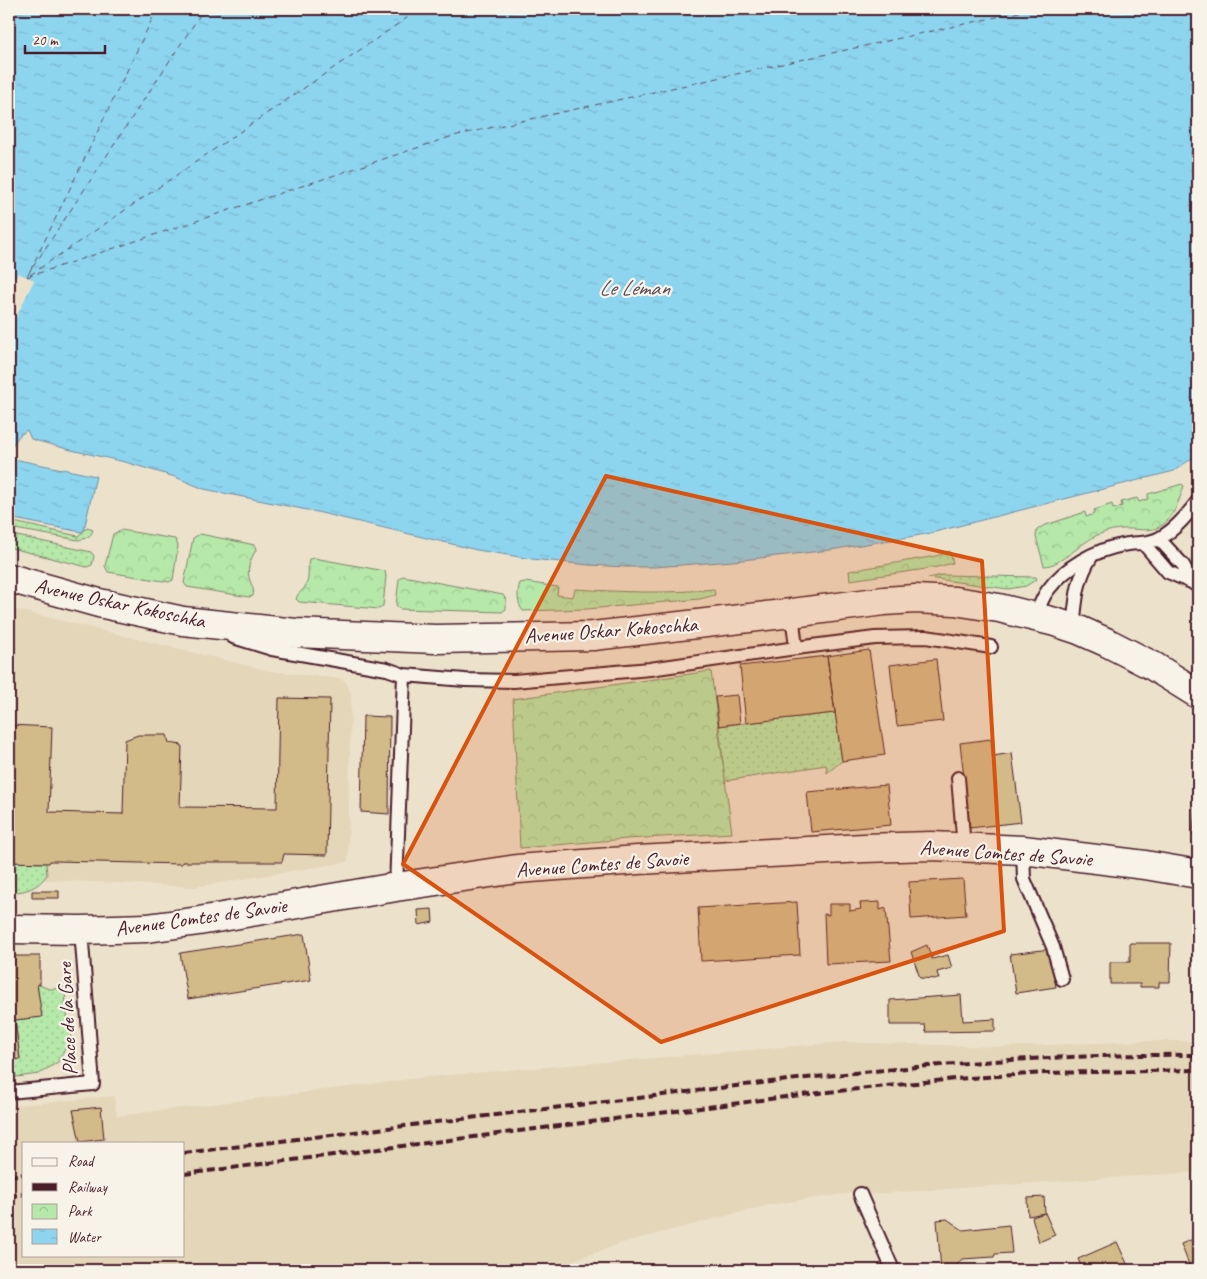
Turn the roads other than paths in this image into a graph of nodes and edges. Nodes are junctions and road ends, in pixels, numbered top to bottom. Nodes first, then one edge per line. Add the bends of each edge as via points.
1 (1198, 501) edge
2 (1159, 539) junction
3 (1144, 544) junction
4 (1092, 555) junction
5 (9, 578) edge
6 (1196, 584) edge
7 (792, 614) junction
8 (1035, 617) junction
9 (183, 621) junction
10 (1073, 628) junction
11 (991, 647) dead end
12 (796, 648) junction
13 (404, 675) junction
14 (1198, 694) edge
15 (958, 778) dead end
16 (964, 846) junction
17 (1023, 850) junction
18 (1198, 874) edge
19 (396, 887) junction
20 (9, 929) edge
21 (81, 930) junction
22 (1062, 979) dead end
23 (9, 1092) edge
24 (860, 1194) dead end
25 (893, 1270) edge

1 - 2 lane via 1179,525
2 - 3 lane
2 - 6 lane
3 - 4 lane via 1114,546
3 - 6 lane via 1168,572
4 - 8 lane via 1058,579 1047,591
4 - 10 lane via 1078,585
5 - 9 main road, Avenue Oskar Kokoschka via 99,603
7 - 8 main road, Avenue Oskar Kokoschka via 914,599 955,601
7 - 9 main road, Avenue Oskar Kokoschka via 593,636 435,639 296,633
7 - 12 lane
8 - 10 main road, Avenue Oskar Kokoschka
9 - 13 lane via 272,650 387,669
10 - 14 main road, Avenue Oskar Kokoschka via 1153,666
11 - 12 lane via 926,637 875,638
12 - 13 lane via 650,669 514,681
13 - 19 lane
15 - 16 lane
16 - 17 main road, Avenue Comtes de Savoie
16 - 19 main road, Avenue Comtes de Savoie via 638,860 517,869
17 - 18 main road, Avenue Comtes de Savoie
17 - 22 lane via 1024,879 1053,947
19 - 21 main road, Avenue Comtes de Savoie via 164,926
20 - 21 main road, Avenue Comtes de Savoie
21 - 23 lane, Place de la Gare via 93,1084
24 - 25 lane

